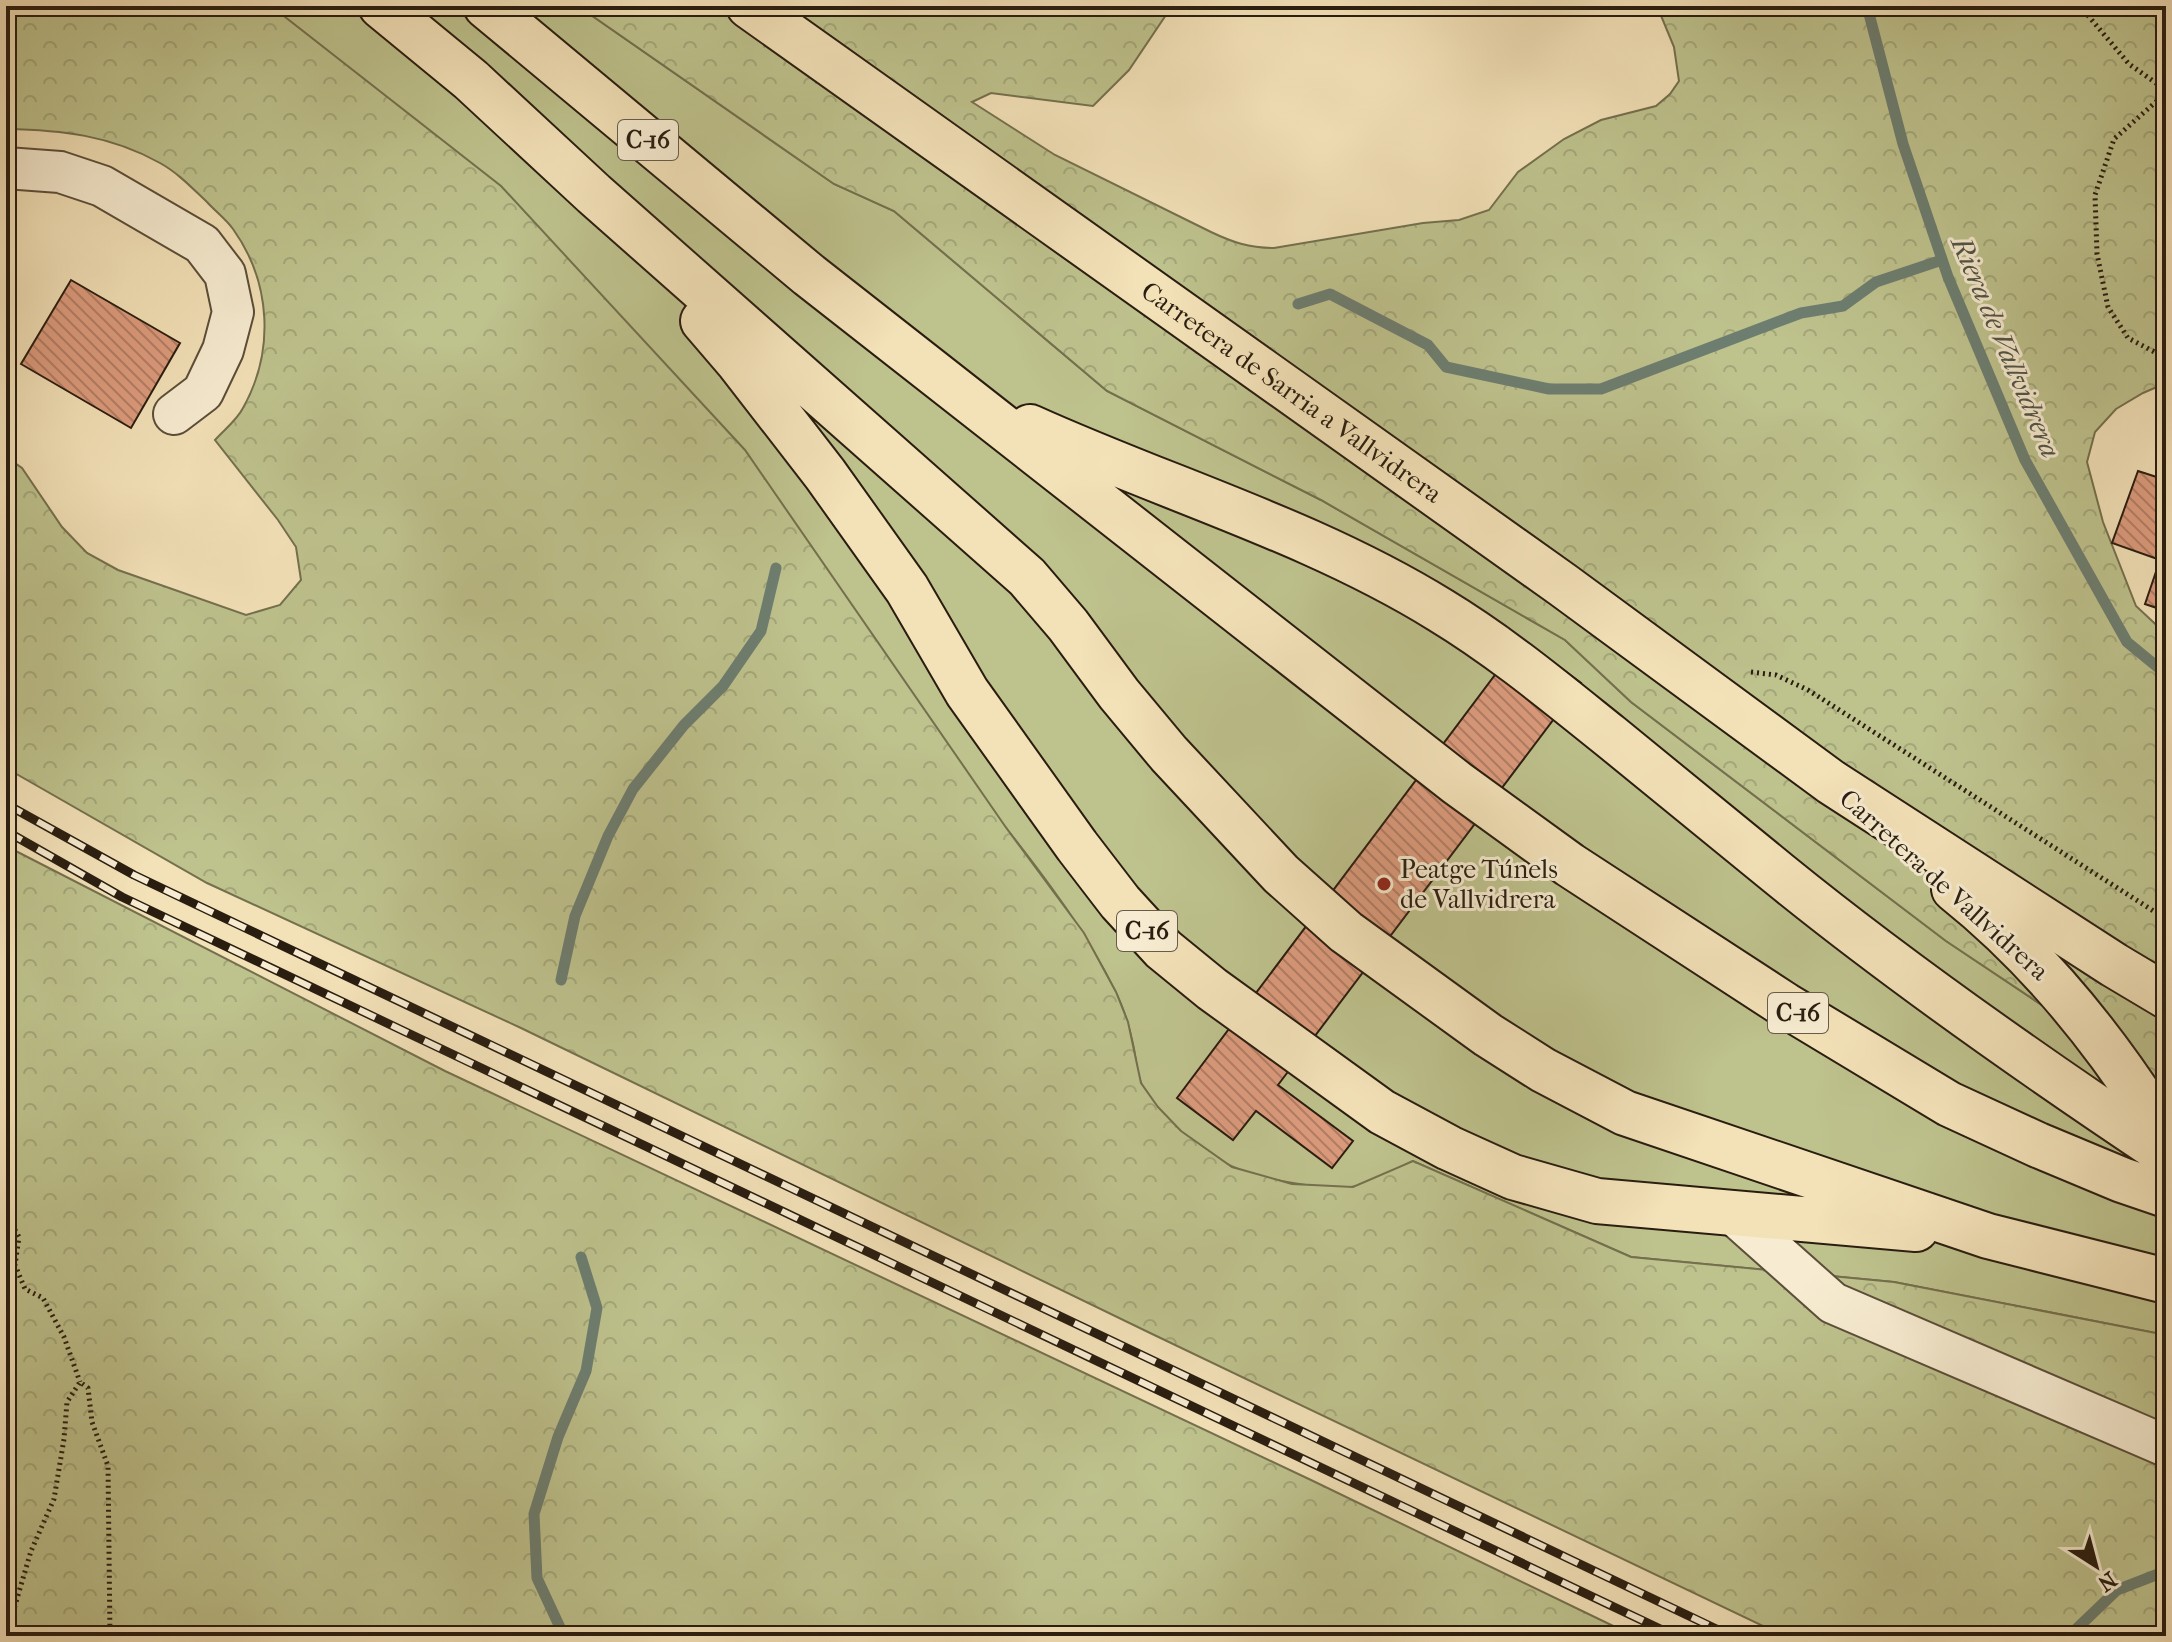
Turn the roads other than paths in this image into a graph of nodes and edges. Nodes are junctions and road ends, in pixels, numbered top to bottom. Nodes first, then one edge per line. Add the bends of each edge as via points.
1 (381, 6) edge
2 (486, 6) edge
3 (749, 6) edge
4 (6, 168) edge
5 (594, 194) junction
6 (969, 399) junction
7 (174, 414) dead end
8 (1831, 782) junction
9 (2166, 996) edge
10 (2158, 1099) edge
11 (2166, 1154) edge
12 (2166, 1195) edge
13 (1732, 1213) junction
14 (1988, 1236) junction
15 (2166, 1281) edge
16 (2166, 1446) edge

1 - 5 main road, C-16
2 - 6 main road, C-16 via 809,275
3 - 8 main road, Carretera de Sarria a Vallvidrera
4 - 7 lane via 60,172 102,186 202,244 225,274 233,312 223,350 203,392
5 - 13 main road, C-16 via 739,363 825,474 907,589 967,692 1077,846 1163,949 1339,1083 1449,1148 1513,1177 1597,1201
5 - 14 main road, C-16 via 1027,577 1199,788 1281,874 1346,932 1488,1035 1625,1113
6 - 11 main road, C-16 via 1282,529 1376,572 1444,612 1533,673 1783,878 1954,1007
6 - 12 main road, C-16 via 1457,783 1617,897 1949,1104
8 - 9 main road, Carretera de Vallvidrera
8 - 10 main road, Carretera de Vallvidrera via 2019,945
13 - 14 main road, C-16
13 - 16 lane via 1833,1303
14 - 15 main road, C-16

